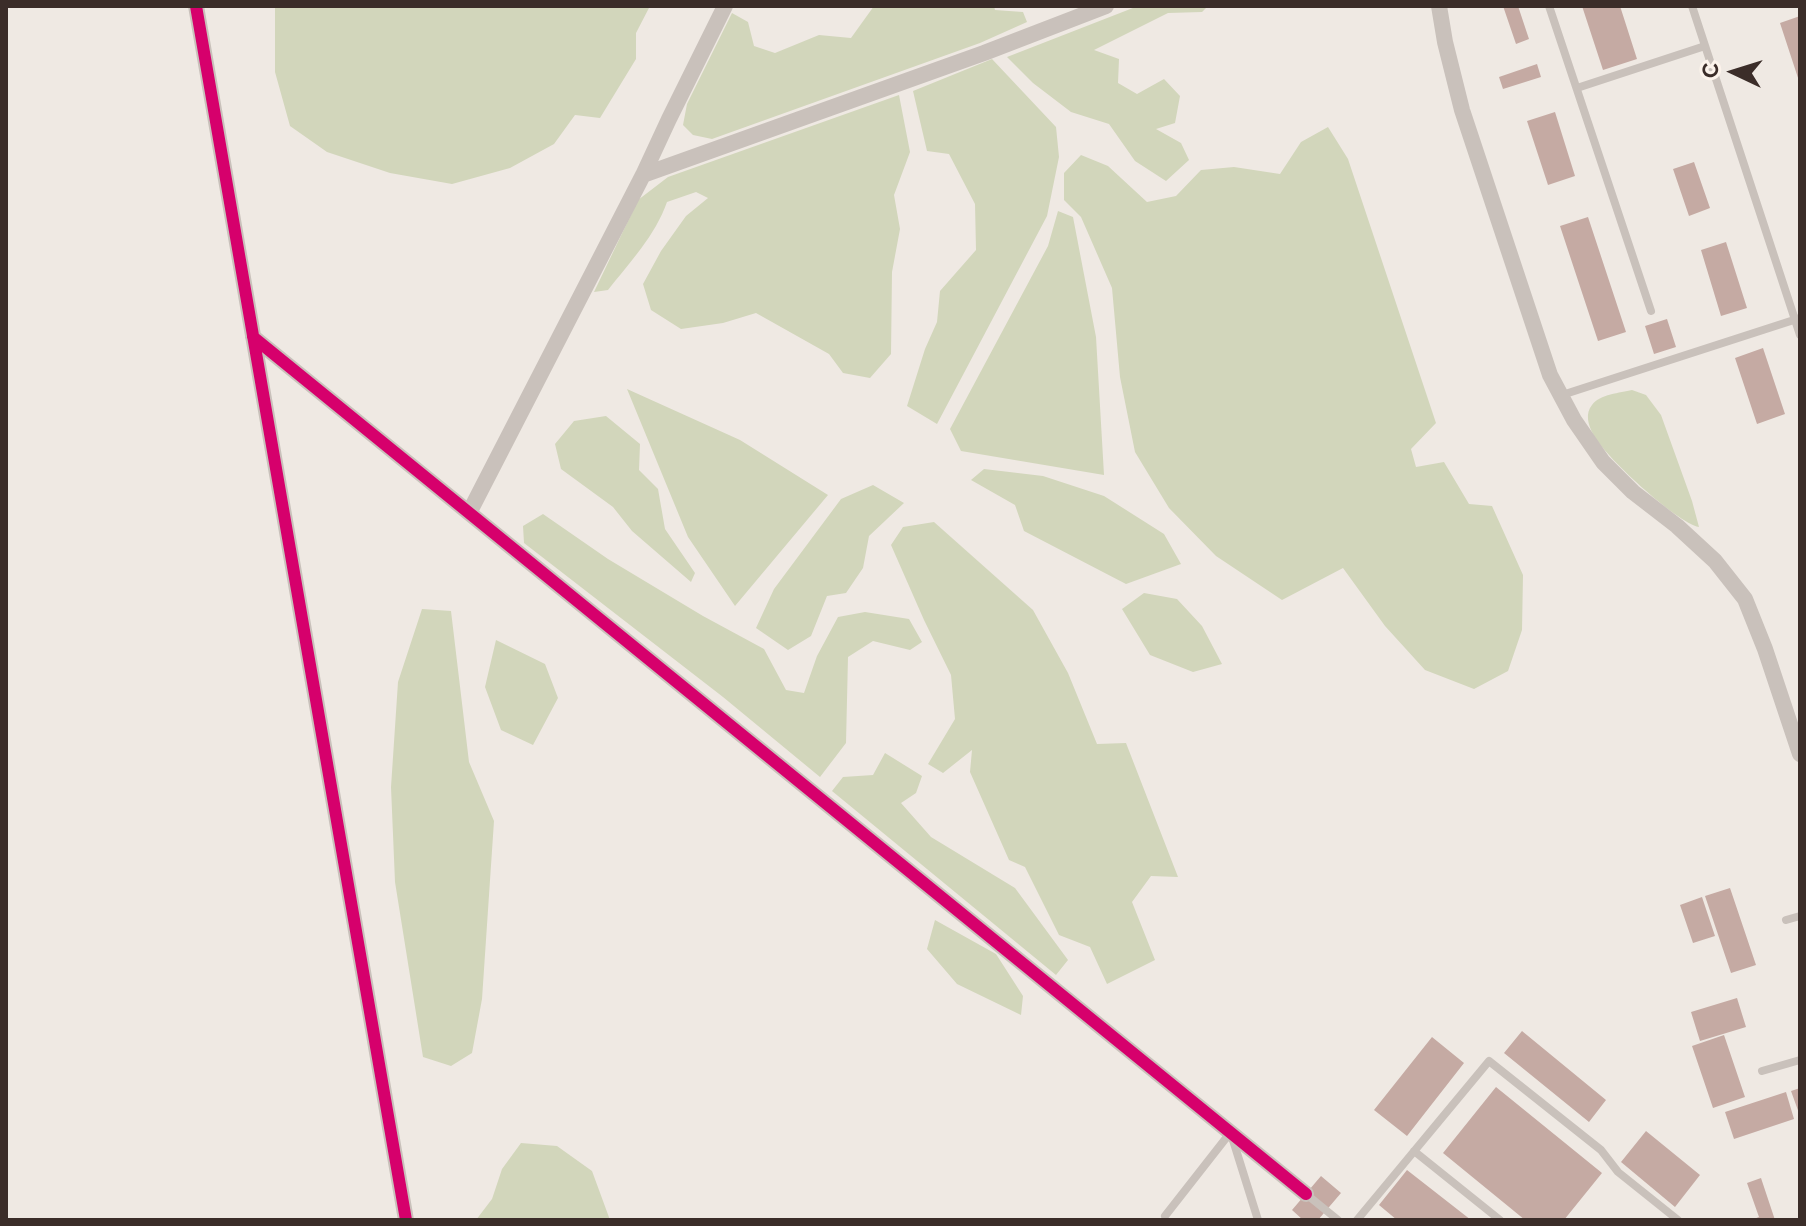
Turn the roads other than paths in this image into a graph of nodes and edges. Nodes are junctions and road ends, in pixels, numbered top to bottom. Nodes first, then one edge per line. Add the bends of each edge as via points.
1 (196, 6) edge
2 (725, 6) edge
3 (1106, 6) edge
4 (1439, 6) edge
5 (1549, 6) edge
6 (1692, 6) edge
7 (1705, 46) junction
8 (1577, 88) junction
9 (643, 175) junction
10 (1651, 311) dead end
11 (1798, 319) edge
12 (1800, 335) edge
13 (253, 337) junction
14 (1561, 396) junction
15 (469, 513) junction
16 (1800, 754) edge
17 (1800, 916) edge
18 (1786, 920) dead end
19 (1800, 1060) edge
20 (1762, 1071) dead end
21 (1230, 1133) junction
22 (1414, 1151) junction
23 (1306, 1194) joint
24 (1165, 1216) dead end
25 (406, 1220) edge
26 (1258, 1220) edge
27 (1338, 1220) edge
28 (1357, 1220) edge
29 (1500, 1220) edge
30 (1678, 1220) edge

1 - 13 street
2 - 9 street
3 - 9 street
4 - 14 street via 1462,110
5 - 8 lane
6 - 7 lane
7 - 8 lane
7 - 11 lane
8 - 10 lane
9 - 15 street
11 - 12 lane
11 - 14 lane
13 - 15 street
13 - 25 street
14 - 16 street via 1603,462 1715,561 1745,599
15 - 21 street
17 - 18 lane
19 - 20 lane
21 - 23 street
21 - 24 lane
21 - 26 lane
22 - 28 lane
22 - 29 lane
22 - 30 lane via 1489,1061
23 - 27 lane

